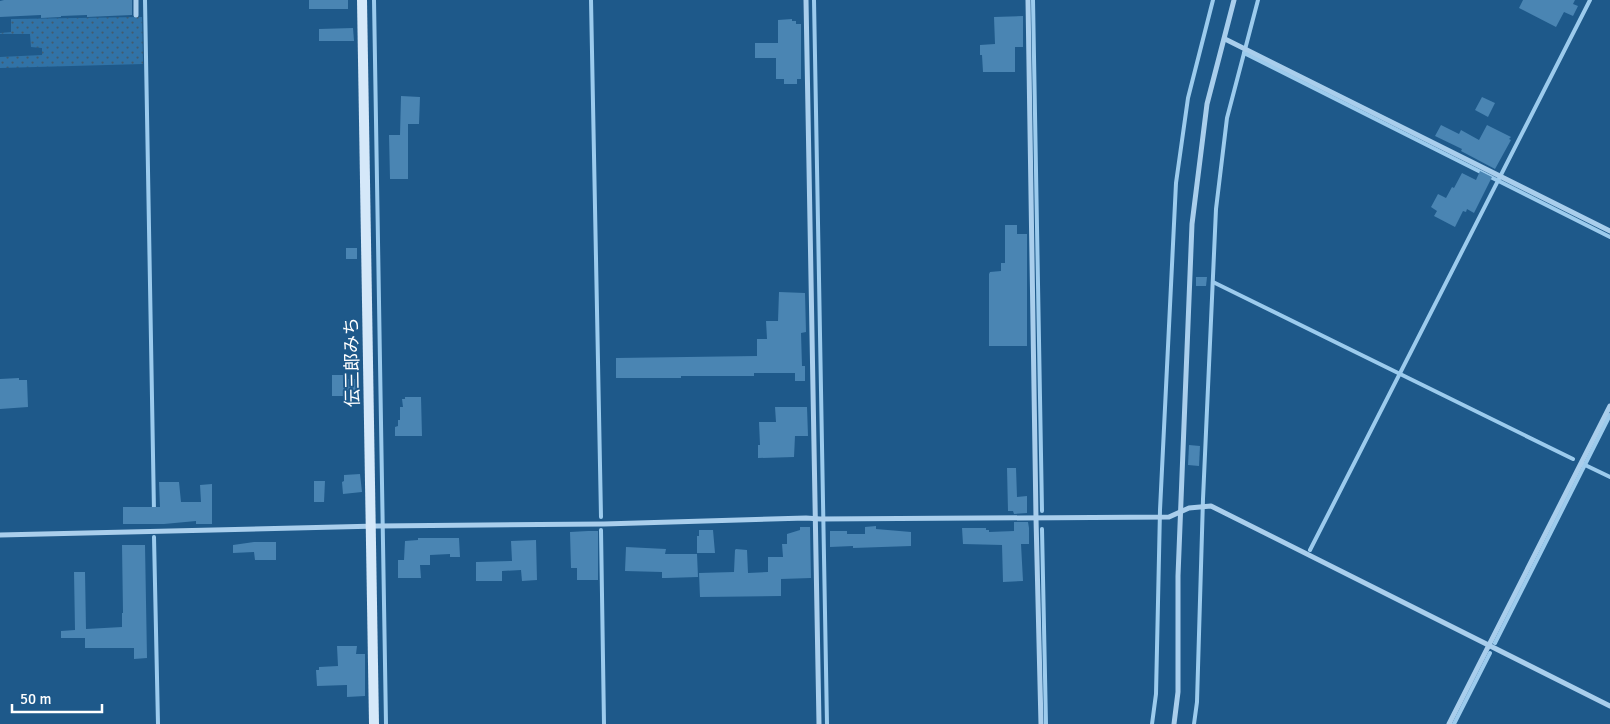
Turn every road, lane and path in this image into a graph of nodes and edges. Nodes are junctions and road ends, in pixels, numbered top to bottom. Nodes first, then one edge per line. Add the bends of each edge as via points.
1 (136, 0) edge
2 (362, 0) edge
3 (806, 0) edge
4 (1028, 0) edge
5 (1234, 0) edge
6 (136, 15) dead end
7 (1225, 39) junction
8 (1610, 231) edge
9 (1610, 406) edge
10 (1181, 512) junction
11 (1036, 518) junction
12 (818, 519) junction
13 (375, 526) junction
14 (0, 535) edge
15 (1487, 645) junction
16 (1610, 706) edge
17 (374, 724) edge
18 (819, 724) edge
19 (1041, 724) edge
20 (1174, 724) edge
21 (1448, 724) edge

1 - 6 street
2 - 13 street, 伝三郎みち
3 - 12 street
4 - 11 street
5 - 7 street
7 - 8 street
7 - 10 street via 1207,104 1192,224
9 - 15 street
10 - 11 street via 1164,517
10 - 15 street via 1211,506
10 - 20 street via 1178,692
11 - 12 street
11 - 19 street
12 - 13 street
12 - 18 street
13 - 14 street
13 - 17 street, 伝三郎みち
15 - 16 street
15 - 21 street

